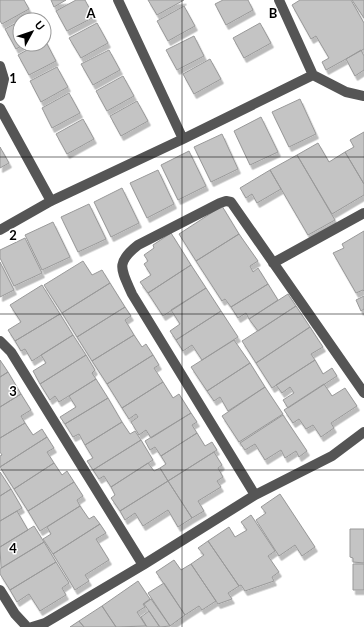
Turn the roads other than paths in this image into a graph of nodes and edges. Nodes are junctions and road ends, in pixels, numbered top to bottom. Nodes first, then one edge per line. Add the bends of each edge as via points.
1 (118, 0) edge
2 (279, 0) edge
3 (0, 66) edge
4 (313, 75) junction
5 (0, 96) edge
6 (364, 96) edge
7 (0, 108) edge
8 (183, 139) junction
9 (50, 201) junction
10 (364, 212) edge
11 (0, 230) edge
12 (273, 263) junction
13 (0, 341) edge
14 (364, 393) edge
15 (364, 432) edge
16 (255, 495) junction
17 (143, 565) junction
18 (0, 590) edge
19 (27, 627) edge
20 (32, 627) edge

1 - 8 street
2 - 4 street
3 - 5 street via 4,79
4 - 6 street via 346,92
4 - 8 street
7 - 9 street
8 - 9 street
9 - 11 street
10 - 12 street
12 - 14 street
12 - 16 street via 235,206 226,200 138,244 122,261 122,272 132,294
13 - 17 street via 11,352
15 - 16 street via 332,456
16 - 17 street
17 - 20 street via 45,623
18 - 19 street via 15,614

